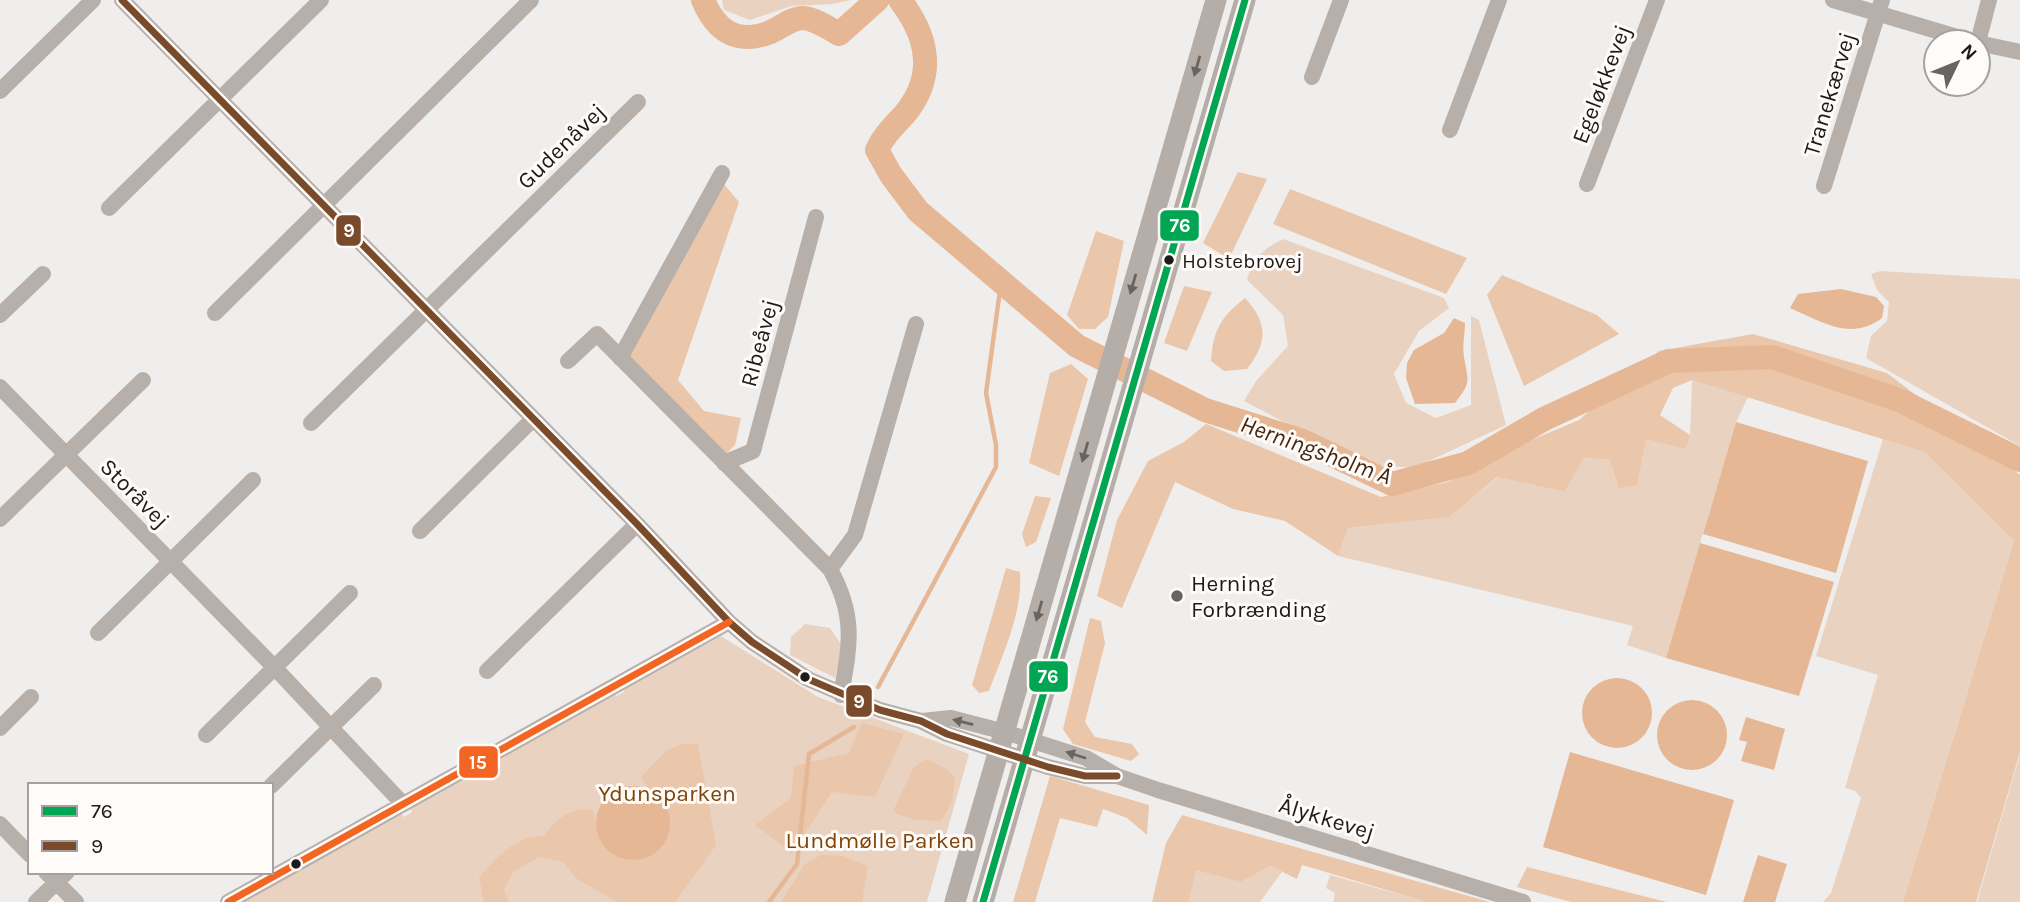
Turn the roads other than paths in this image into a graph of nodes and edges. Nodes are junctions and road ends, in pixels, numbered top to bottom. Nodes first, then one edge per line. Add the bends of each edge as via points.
1 (93, 0) edge
2 (122, 0) edge
3 (321, 0) edge
4 (531, 0) edge
5 (1216, 0) edge
6 (1245, 0) edge
7 (1341, 0) edge
8 (1499, 0) edge
9 (1657, 0) edge
10 (1833, 0) edge
11 (1989, 0) edge
12 (1880, 8) edge
13 (1937, 28) edge
14 (1981, 28) edge
15 (1992, 45) edge
16 (2020, 52) edge
17 (1312, 77) dead end
18 (0, 91) edge
19 (219, 99) junction
20 (638, 102) dead end
21 (1450, 130) dead end
22 (722, 173) dead end
23 (1587, 184) dead end
24 (1824, 186) dead end
25 (325, 207) junction
26 (108, 208) dead end
27 (816, 217) dead end
28 (43, 274) dead end
29 (426, 310) junction
30 (215, 313) dead end
31 (0, 316) edge
32 (916, 324) dead end
33 (620, 358) junction
34 (568, 361) dead end
35 (143, 380) dead end
36 (0, 387) edge
37 (533, 419) junction
38 (311, 423) dead end
39 (66, 455) junction
40 (724, 463) junction
41 (253, 480) dead end
42 (0, 519) edge
43 (637, 524) junction
44 (419, 531) dead end
45 (171, 562) junction
46 (830, 569) junction
47 (350, 593) dead end
48 (729, 622) junction
49 (98, 633) dead end
50 (275, 668) junction
51 (488, 671) dead end
52 (374, 685) dead end
53 (841, 695) junction
54 (31, 697) dead end
55 (332, 727) junction
56 (0, 728) edge
57 (206, 735) dead end
58 (1002, 742) junction
59 (1028, 750) junction
60 (273, 784) edge
61 (402, 803) junction
62 (0, 824) edge
63 (28, 853) edge
64 (56, 876) edge
65 (36, 902) edge
66 (76, 902) edge
67 (228, 902) edge
68 (955, 902) edge
69 (984, 902) edge
70 (1523, 902) edge

1 - 18 street
2 - 19 street
3 - 19 street
4 - 25 street
5 -> 58 main road
6 - 59 main road
7 - 17 street
8 - 21 street
9 - 23 street, Egeløkkevej
10 - 12 street, Tranekærvej
11 - 14 street
12 - 13 street, Tranekærvej
12 - 24 street, Tranekærvej
15 - 16 street, Tranekærvej
19 - 25 street
19 - 26 street
20 - 29 street, Gudenåvej
22 - 33 street
25 - 29 street
25 - 30 street
27 - 40 street, Ribeåvej via 753,451
28 - 31 street
29 - 37 street
29 - 38 street, Gudenåvej
32 - 46 street via 855,535
33 - 34 street via 597,334
33 - 40 street
35 - 39 street, Storåvej
36 - 39 street, Storåvej
37 - 43 street
37 - 44 street
39 - 42 street, Storåvej
39 - 45 street, Storåvej
40 - 46 street
41 - 45 street, Storåvej
43 - 48 street
43 - 51 street
45 - 49 street, Storåvej
45 - 50 street, Storåvej
46 - 53 street via 843,592 850,632
47 - 50 street
48 - 53 street via 777,660
48 - 61 street
50 - 55 street, Storåvej
50 - 57 street
52 - 55 street
53 - 58 street via 920,721 951,718
54 - 56 street
55 - 60 street
55 - 61 street, Storåvej
58 - 59 street, Ålykkevej
58 - 68 main road
59 - 69 main road
59 - 70 street, Ålykkevej via 1085,776 1117,776
61 - 67 street
62 - 63 street
64 - 65 street
64 - 66 street

